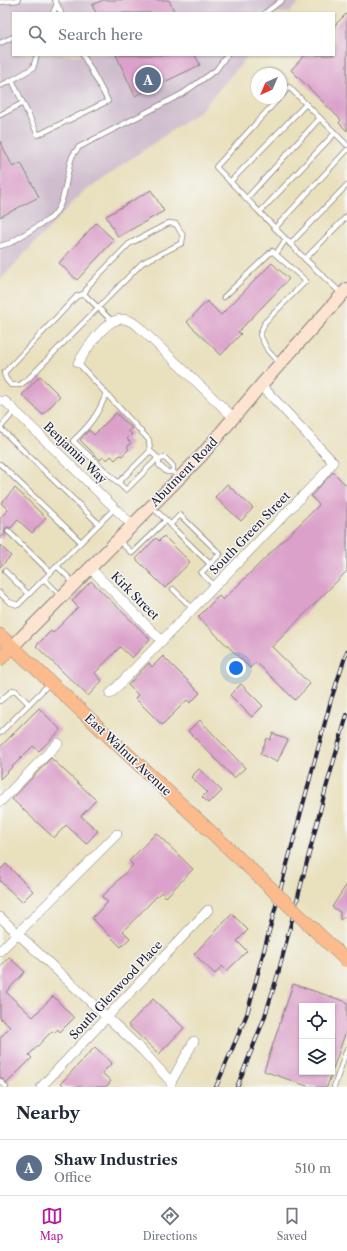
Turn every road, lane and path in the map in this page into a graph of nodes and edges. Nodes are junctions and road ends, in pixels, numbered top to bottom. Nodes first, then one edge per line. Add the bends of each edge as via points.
1 (18, 0) edge
2 (282, 0) edge
3 (0, 2) edge
4 (56, 2) edge
5 (53, 12) edge
6 (61, 12) edge
7 (266, 12) edge
8 (12, 37) edge
9 (0, 43) edge
10 (37, 56) edge
11 (84, 56) edge
12 (226, 56) edge
13 (12, 80) junction
14 (0, 86) edge
15 (287, 89) edge
16 (23, 103) junction
17 (274, 104) edge
18 (306, 104) junction
19 (0, 115) edge
20 (320, 118) junction
21 (334, 132) junction
22 (347, 145) edge
23 (347, 150) edge
24 (230, 182) junction
25 (347, 185) edge
26 (246, 198) junction
27 (260, 212) junction
28 (347, 216) edge
29 (275, 228) junction
30 (286, 240) junction
31 (290, 244) junction
32 (0, 246) edge
33 (276, 254) junction
34 (305, 259) junction
35 (344, 291) edge
36 (84, 294) junction
37 (224, 297) dead end
38 (98, 307) junction
39 (113, 322) junction
40 (78, 363) joint
41 (280, 364) junction
42 (261, 385) junction
43 (106, 394) junction
44 (0, 401) edge
45 (15, 411) junction
46 (234, 418) junction
47 (0, 428) edge
48 (150, 451) junction
49 (159, 459) junction
50 (0, 464) edge
51 (176, 475) junction
52 (118, 483) junction
53 (151, 506) junction
54 (115, 508) junction
55 (166, 520) junction
56 (99, 524) junction
57 (132, 525) junction
58 (170, 525) junction
59 (8, 531) dead end
60 (118, 540) junction
61 (81, 542) junction
62 (210, 564) junction
63 (57, 566) junction
64 (90, 568) junction
65 (5, 571) dead end
66 (50, 572) junction
67 (44, 579) junction
68 (75, 583) junction
69 (215, 586) junction
70 (173, 589) dead end
71 (28, 594) junction
72 (1, 595) edge
73 (62, 597) junction
74 (193, 609) junction
75 (0, 636) edge
76 (162, 641) junction
77 (12, 647) junction
78 (0, 660) edge
79 (50, 682) junction
80 (110, 694) dead end
81 (0, 701) edge
82 (29, 704) junction
83 (0, 733) edge
84 (58, 743) dead end
85 (0, 802) edge
86 (117, 834) dead end
87 (208, 910) dead end
88 (0, 917) edge
89 (18, 934) junction
90 (0, 951) edge
91 (347, 961) edge
92 (107, 1017) junction
93 (194, 1041) dead end
94 (347, 1049) edge
95 (0, 1082) edge
96 (171, 1084) edge
97 (6, 1087) edge
98 (41, 1087) edge
99 (334, 1087) edge

1 - 3 lane
2 - 7 lane
4 - 5 lane
4 - 6 lane
8 - 9 lane
10 - 13 lane via 33,68
11 - 16 lane via 108,102 38,136
12 - 32 lane via 216,70 182,94 79,147 72,156 56,214 10,243
13 - 14 lane
13 - 16 lane
15 - 18 lane via 289,87
16 - 19 lane
17 - 24 lane via 216,167
18 - 20 lane
18 - 24 lane
20 - 21 lane
20 - 26 lane
21 - 22 lane
21 - 27 lane
23 - 29 lane
24 - 26 lane
25 - 31 lane
26 - 27 lane
27 - 29 lane
28 - 34 lane
29 - 30 lane
30 - 31 lane
30 - 33 lane
31 - 34 lane
33 - 37 lane via 272,251
33 - 41 lane via 306,281 265,322 260,335 268,351
34 - 35 lane
35 - 41 main road, Abutment Road
36 - 38 lane
36 - 38 lane via 77,296 4,373 11,385 20,385 28,379
36 - 38 lane via 89,285 129,244 169,223 176,224 183,236 182,244 142,263
38 - 39 lane
39 - 40 street via 87,347
39 - 46 street via 128,320 139,327
40 - 43 lane
41 - 42 main road, Abutment Road
42 - 46 main road, Abutment Road
42 - 69 street, South Green Street via 332,462 323,475
43 - 48 lane via 149,440
43 - 52 lane via 90,424 73,441
44 - 45 street, Benjamin Way via 7,403
45 - 47 lane
45 - 54 street, Benjamin Way
46 - 51 main road, Abutment Road via 200,456
47 - 56 lane
48 - 49 lane
48 - 52 lane
49 - 51 lane via 159,465
49 - 51 lane via 165,458 173,466
49 - 52 lane via 126,490
50 - 61 lane
51 - 53 main road, Abutment Road
53 - 55 lane
53 - 57 main road, Abutment Road
54 - 56 lane
54 - 57 street, Benjamin Way
55 - 58 lane
55 - 60 lane via 132,553
56 - 61 lane
57 - 60 main road, Abutment Road
58 - 62 lane
58 - 62 lane via 180,515 220,554
59 - 66 lane
60 - 64 main road, Abutment Road
61 - 63 lane
62 - 69 lane via 201,573
63 - 66 lane
63 - 68 lane
64 - 68 main road, Abutment Road
64 - 76 street, Kirk Street
65 - 71 lane
66 - 67 lane
67 - 71 lane
67 - 73 lane
68 - 73 main road, Abutment Road
69 - 74 street, South Green Street
70 - 74 lane
71 - 72 lane via 18,605
73 - 77 main road, Abutment Road
74 - 76 street, South Green Street
75 - 77 main road, East Walnut Avenue
76 - 80 street, South Green Street
77 - 78 main road
77 - 79 main road, East Walnut Avenue
79 - 82 lane
79 - 91 main road, East Walnut Avenue, bridge
81 - 82 lane via 13,690
82 - 83 lane
84 - 85 street
86 - 89 street
87 - 92 street, South Glenwood Place
88 - 89 street
89 - 90 street
89 - 92 street
92 - 96 street via 142,1050
92 - 98 street, South Glenwood Place
93 - 96 street
94 - 99 lane
95 - 97 lane

